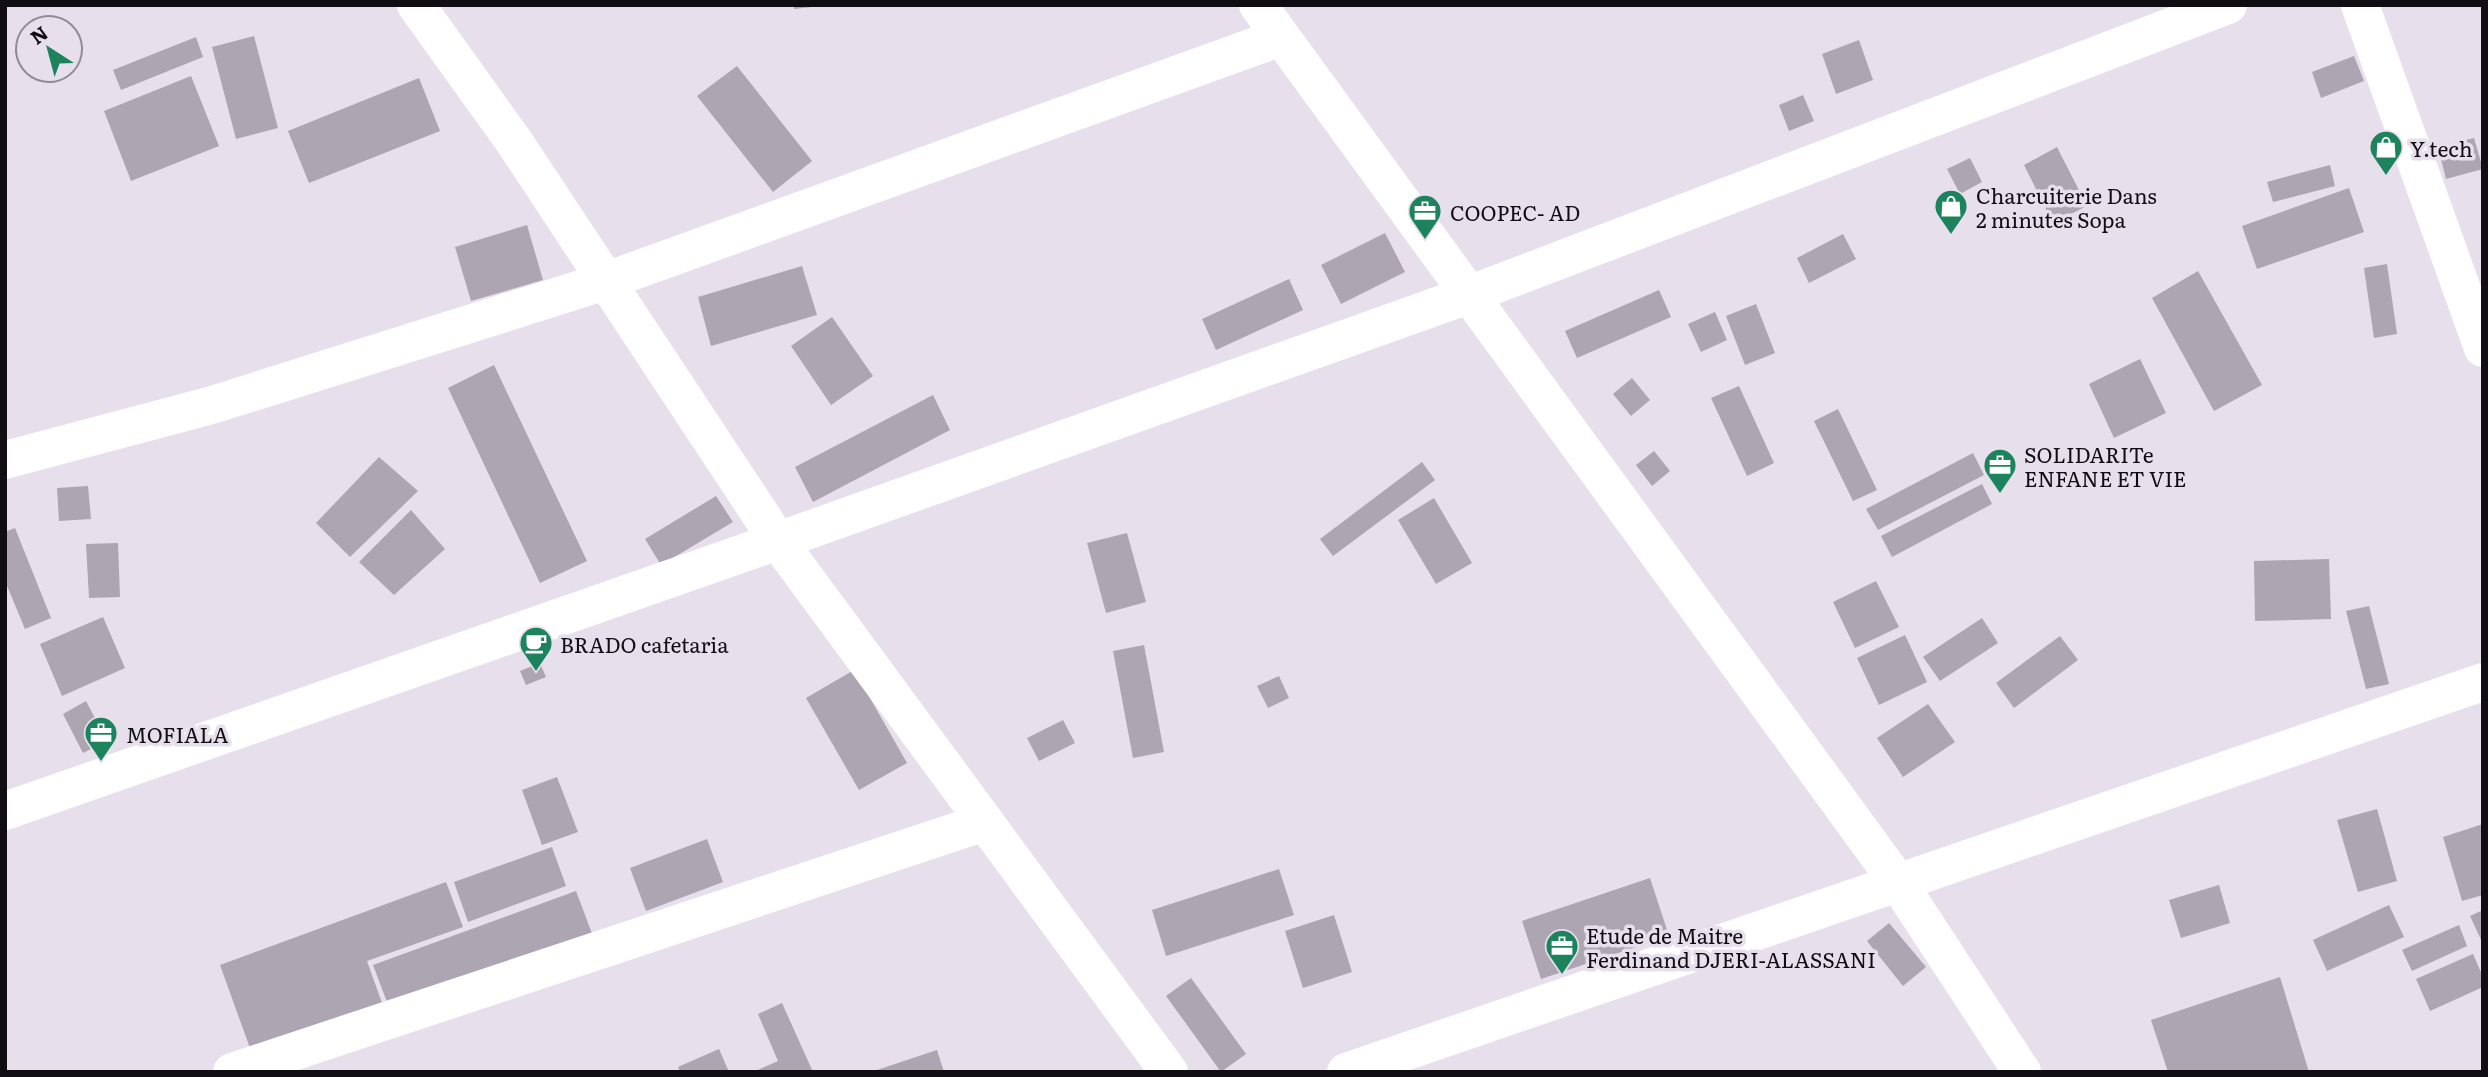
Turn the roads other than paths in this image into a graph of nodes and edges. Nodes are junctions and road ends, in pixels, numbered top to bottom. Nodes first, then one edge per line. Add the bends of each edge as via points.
1 (416, 5) edge
2 (1258, 5) edge
3 (2228, 5) edge
4 (2360, 5) edge
5 (1282, 37) junction
6 (606, 281) junction
7 (1471, 295) junction
8 (2483, 348) edge
9 (5, 460) edge
10 (778, 541) junction
11 (2483, 681) edge
12 (5, 811) edge
13 (985, 822) junction
14 (1898, 881) junction
15 (232, 1072) edge
16 (1169, 1072) edge
17 (1346, 1072) edge
18 (2022, 1072) edge

1 - 6 street
2 - 5 street
3 - 7 street
4 - 8 street
5 - 6 street
5 - 7 street
6 - 9 street via 212,405
6 - 10 street
7 - 10 street
7 - 14 street
10 - 12 street
10 - 13 street
11 - 14 street
13 - 15 street
13 - 16 street
14 - 17 street
14 - 18 street

